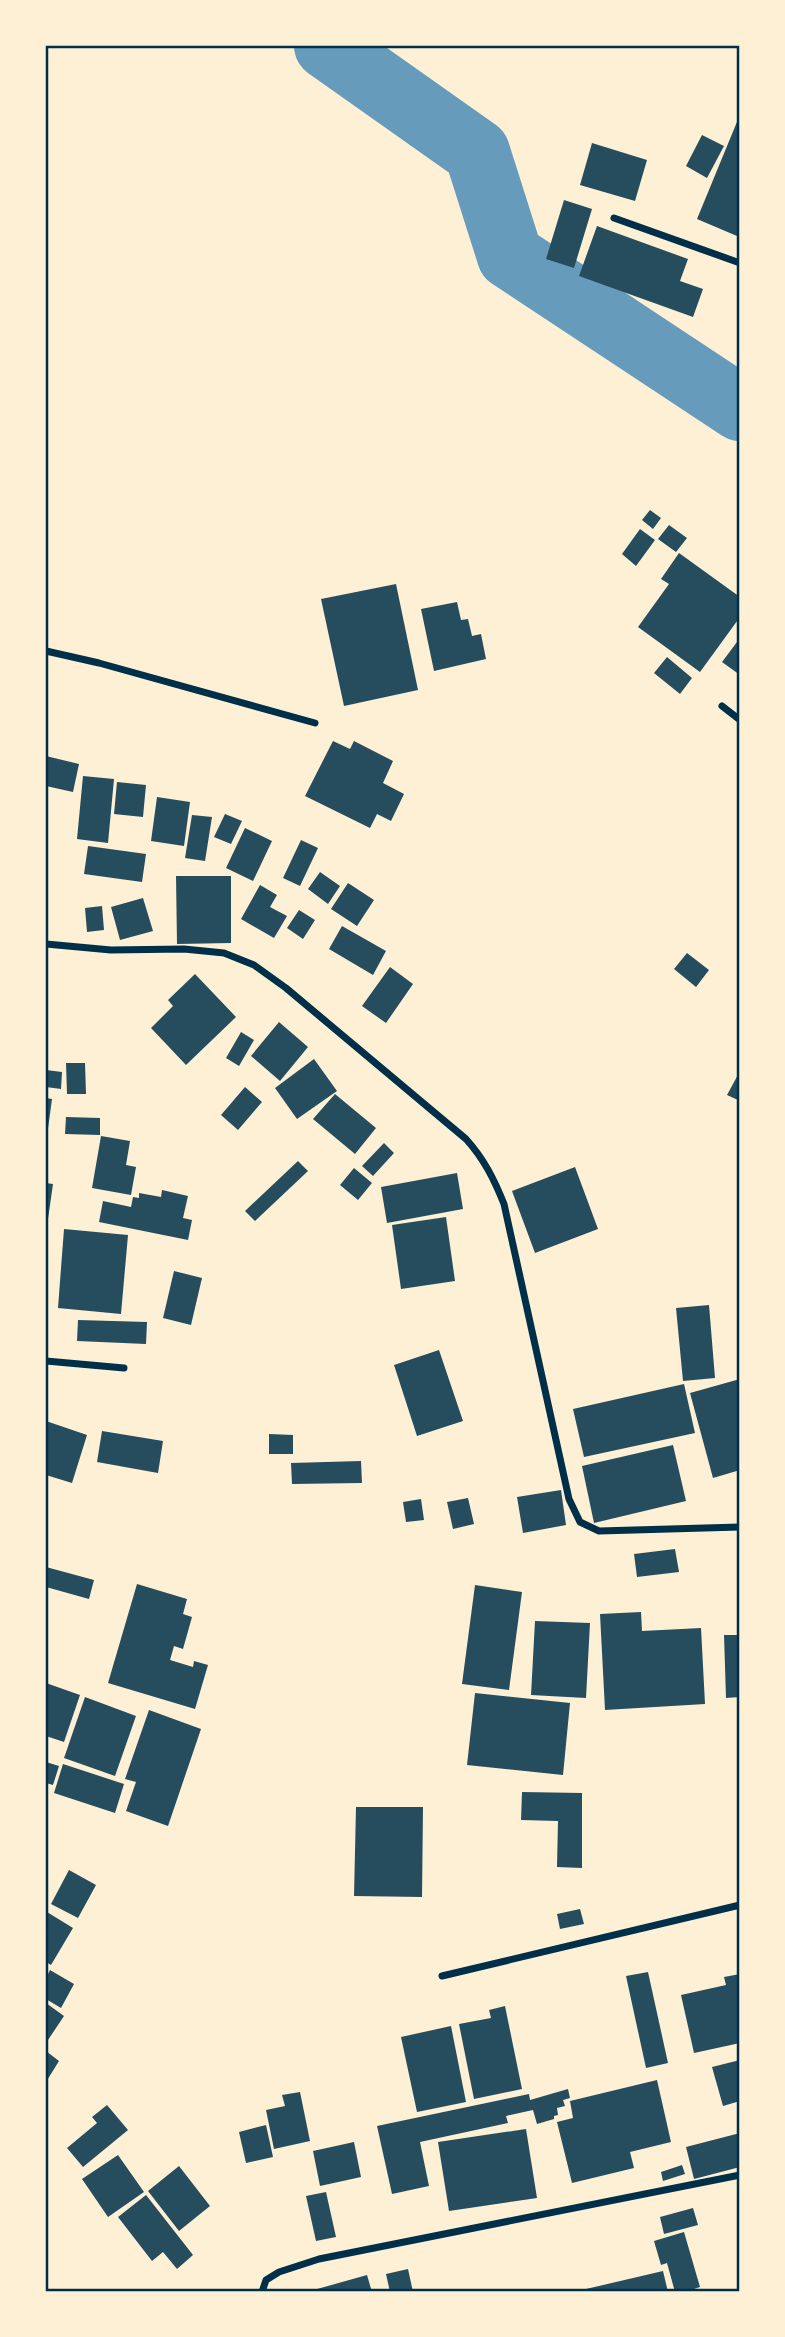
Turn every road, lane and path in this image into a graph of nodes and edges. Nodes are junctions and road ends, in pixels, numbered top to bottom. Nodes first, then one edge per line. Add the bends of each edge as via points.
1 (614, 218) dead end
2 (740, 263) edge
3 (46, 652) edge
4 (722, 706) dead end
5 (740, 720) edge
6 (314, 723) dead end
7 (46, 944) edge
8 (46, 1361) edge
9 (124, 1368) dead end
10 (740, 1527) edge
11 (740, 1905) edge
12 (442, 1976) dead end
13 (740, 2175) edge
14 (262, 2291) edge

1 - 2 street
3 - 6 street
4 - 5 street
7 - 10 street via 224,953 254,965 445,1121 481,1157 505,1204 569,1499 580,1522 599,1531
8 - 9 street
11 - 12 street
13 - 14 street via 319,2259 273,2276

